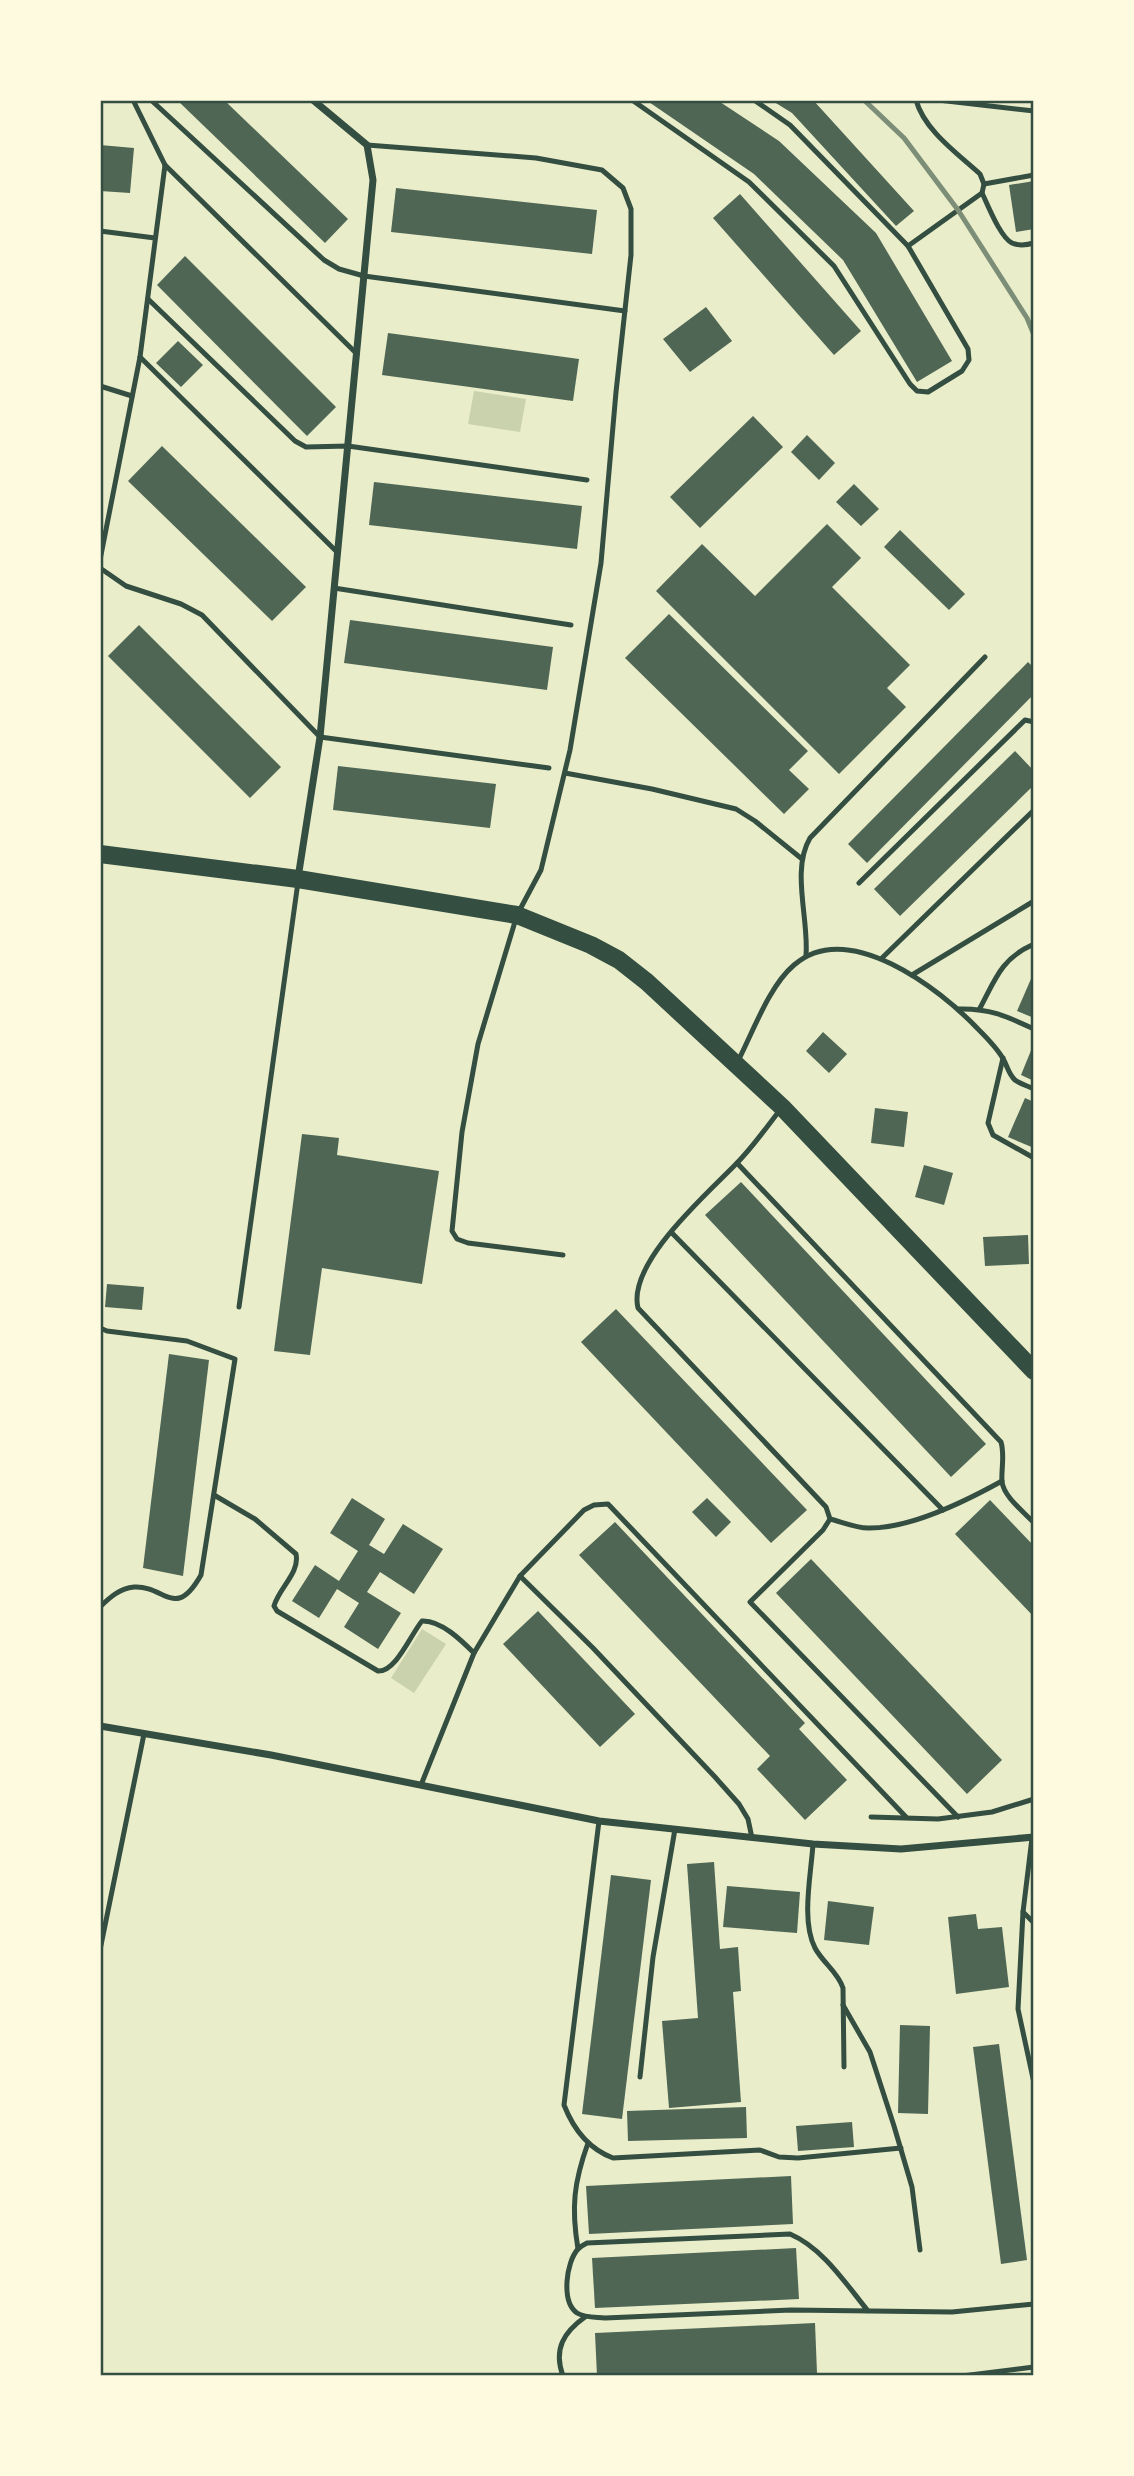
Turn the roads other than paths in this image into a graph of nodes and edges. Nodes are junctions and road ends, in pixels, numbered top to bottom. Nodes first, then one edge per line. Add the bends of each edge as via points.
1 (132, 100) edge
2 (151, 100) edge
3 (313, 100) edge
4 (632, 100) edge
5 (754, 100) edge
6 (916, 100) edge
7 (938, 100) edge
8 (1034, 111) edge
9 (367, 145) junction
10 (165, 165) junction
11 (1034, 175) edge
12 (984, 184) junction
13 (982, 193) junction
14 (100, 231) edge
15 (155, 238) junction
16 (1034, 243) edge
17 (908, 246) junction
18 (364, 276) junction
19 (148, 299) junction
20 (625, 311) junction
21 (357, 354) junction
22 (140, 357) junction
23 (100, 386) edge
24 (132, 396) junction
25 (348, 446) junction
26 (587, 480) dead end
27 (338, 553) junction
28 (100, 560) edge
29 (100, 568) edge
30 (334, 589) junction
31 (570, 625) dead end
32 (985, 657) dead end
33 (1034, 722) edge
34 (320, 737) junction
35 (549, 768) dead end
36 (565, 773) junction
37 (1034, 810) edge
38 (100, 853) edge
39 (802, 859) junction
40 (298, 879) junction
41 (859, 883) dead end
42 (1034, 901) edge
43 (517, 915) junction
44 (1034, 946) edge
45 (806, 956) junction
46 (882, 958) junction
47 (912, 975) junction
48 (980, 1008) junction
49 (958, 1009) junction
50 (1034, 1029) edge
51 (1003, 1058) junction
52 (736, 1064) junction
53 (1034, 1089) edge
54 (782, 1107) junction
55 (1034, 1158) edge
56 (737, 1163) junction
57 (671, 1232) junction
58 (563, 1255) dead end
59 (239, 1307) dead end
60 (100, 1328) edge
61 (1034, 1371) edge
62 (1002, 1481) junction
63 (214, 1495) junction
64 (943, 1510) junction
65 (830, 1518) junction
66 (1033, 1518) edge
67 (520, 1576) junction
68 (100, 1607) edge
69 (474, 1653) junction
70 (100, 1726) edge
71 (144, 1734) junction
72 (421, 1785) junction
73 (1034, 1799) edge
74 (906, 1816) junction
75 (871, 1817) dead end
76 (958, 1817) junction
77 (600, 1821) junction
78 (675, 1829) junction
79 (1033, 1837) edge
80 (752, 1838) junction
81 (813, 1844) junction
82 (1023, 1912) junction
83 (1034, 1923) edge
84 (100, 1950) edge
85 (843, 2005) junction
86 (844, 2067) dead end
87 (640, 2077) dead end
88 (1034, 2083) edge
89 (588, 2143) junction
90 (901, 2148) junction
91 (578, 2249) junction
92 (920, 2250) dead end
93 (1034, 2304) edge
94 (868, 2311) junction
95 (586, 2316) junction
96 (1034, 2367) edge
97 (563, 2376) edge
98 (962, 2376) edge

1 - 10 lane
2 - 18 lane via 324,260
3 - 9 street
4 - 17 lane via 749,181 834,266 910,384 916,391 928,392 962,371 969,360 968,349
5 - 17 lane via 790,125
6 - 12 lane via 928,122 980,174
7 - 8 lane
9 - 18 street via 373,180
9 - 20 lane via 536,158 602,170 623,188 631,209
10 - 15 lane
10 - 21 lane
11 - 12 lane
12 - 13 lane
13 - 16 lane via 1005,237 1012,243
13 - 17 lane
14 - 15 lane
15 - 19 lane
18 - 20 lane
18 - 21 street
19 - 22 lane
19 - 25 lane via 295,441 306,447
20 - 36 lane via 601,563
21 - 25 street
22 - 24 lane
22 - 27 lane
23 - 24 lane
24 - 28 lane
25 - 26 lane
25 - 27 street
27 - 30 street
29 - 34 lane via 126,586 202,615
30 - 31 lane
30 - 34 street
32 - 39 lane via 810,838
33 - 41 lane via 1025,720
34 - 35 lane
34 - 40 street
36 - 39 lane via 736,810
36 - 43 lane via 541,870
37 - 46 lane
38 - 40 main road
39 - 45 lane
40 - 43 main road
40 - 59 lane
42 - 47 lane
43 - 52 main road via 619,960
43 - 58 lane via 478,1044 462,1132 452,1231 468,1243
44 - 48 lane via 1015,953 1001,969
45 - 46 lane via 831,948
45 - 52 lane via 775,989
46 - 47 lane
47 - 49 lane
48 - 49 lane
48 - 50 lane
49 - 51 lane
51 - 53 lane via 1016,1081
51 - 55 lane via 988,1123 993,1135
52 - 54 main road
54 - 56 lane
54 - 61 main road
56 - 57 lane
56 - 62 lane via 1001,1442
57 - 64 lane
57 - 65 lane via 637,1287 638,1308 826,1507
60 - 63 lane via 187,1340 235,1359
62 - 64 lane
62 - 66 lane via 1004,1490
63 - 68 lane via 201,1575 194,1587 181,1597 168,1599 135,1587 119,1591
63 - 69 lane via 255,1519 296,1554 296,1566 276,1599 277,1611 378,1671 395,1662 422,1621 460,1639
64 - 65 lane via 867,1528
65 - 76 lane via 824,1531 750,1602
67 - 69 lane
67 - 74 lane via 584,1510 608,1504
67 - 80 lane via 739,1804
69 - 72 lane
70 - 71 street
71 - 72 street
71 - 84 lane
72 - 77 street
73 - 76 lane
74 - 75 lane
74 - 76 lane
77 - 78 street
77 - 89 lane via 564,2105 571,2123
78 - 80 street
78 - 87 lane via 653,1957
79 - 81 street via 901,1849
79 - 82 lane
80 - 81 street
81 - 85 lane via 807,1930 816,1950 841,1979
82 - 83 lane
82 - 88 lane via 1018,2009
85 - 86 lane
85 - 90 lane via 870,2052
89 - 90 lane via 613,2158 760,2150 798,2158
89 - 91 lane via 574,2190
90 - 92 lane via 912,2187
91 - 94 lane via 587,2243 790,2234 805,2241
91 - 95 lane via 567,2277 568,2300 574,2312
93 - 94 lane via 951,2312
94 - 95 lane
95 - 97 lane via 563,2339
96 - 98 lane

